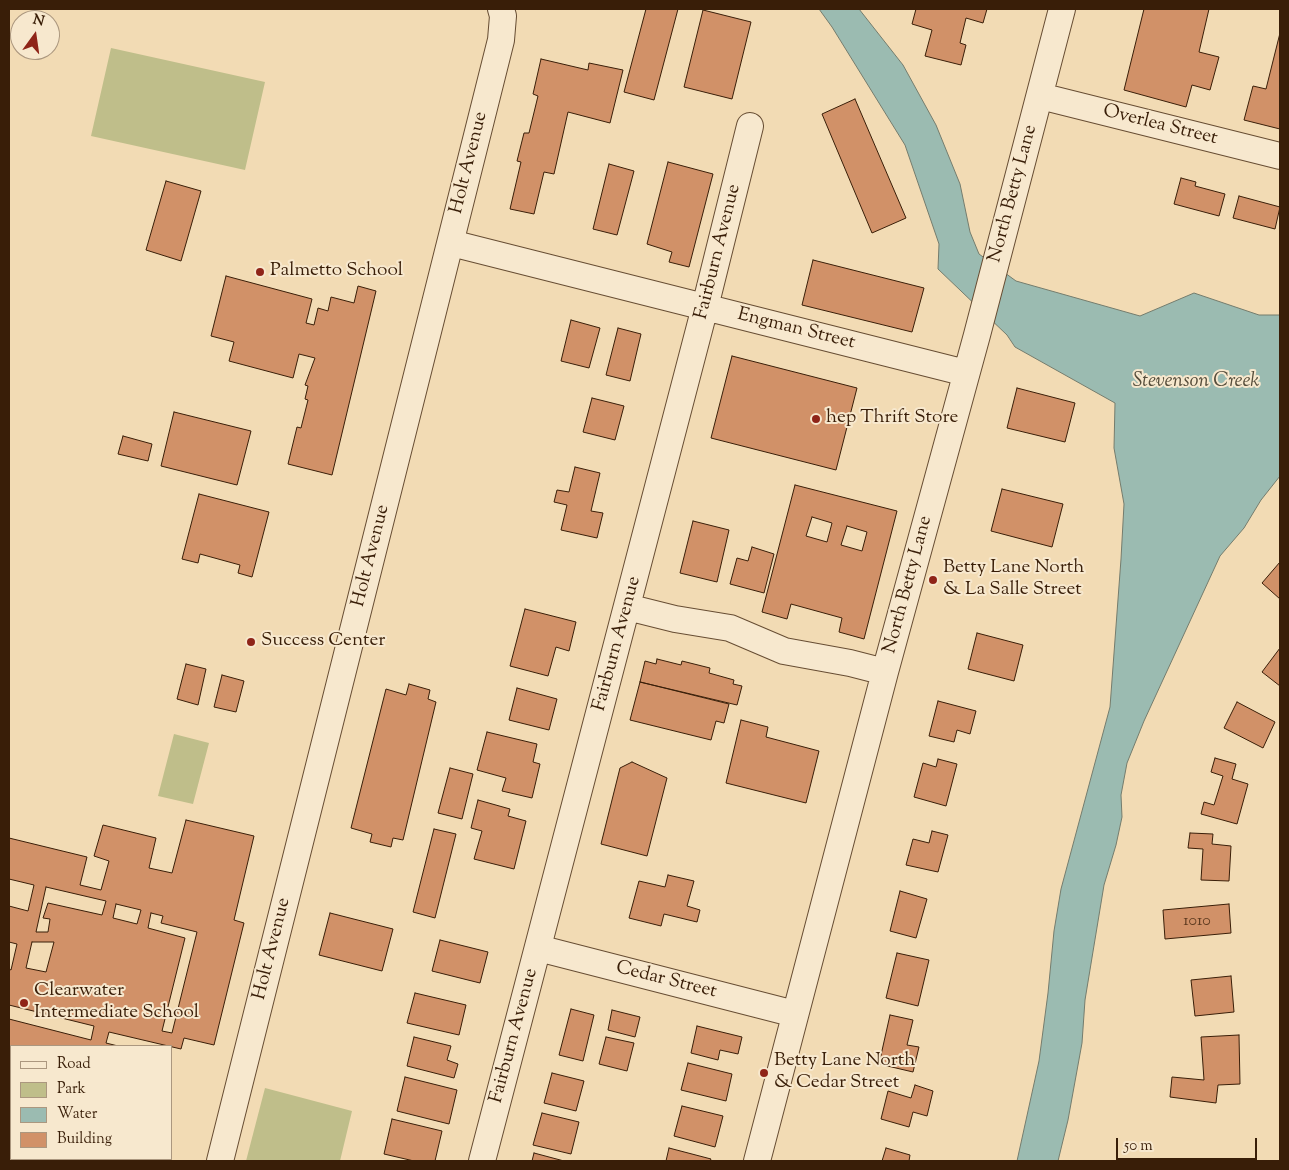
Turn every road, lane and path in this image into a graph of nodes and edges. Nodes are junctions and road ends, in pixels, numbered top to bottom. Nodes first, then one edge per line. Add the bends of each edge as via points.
1 (501, 9) edge
2 (1062, 9) edge
3 (1040, 96) junction
4 (750, 126) dead end
5 (1280, 156) edge
6 (451, 243) junction
7 (705, 307) junction
8 (966, 373) junction
9 (627, 607) junction
10 (885, 672) junction
11 (538, 948) junction
12 (795, 1014) junction
13 (220, 1161) edge
14 (482, 1161) edge
15 (757, 1161) edge

1 - 6 street, Holt Avenue via 501,40
2 - 3 street, North Betty Lane
3 - 5 street, Overlea Street
3 - 8 street, North Betty Lane
4 - 7 street, Fairburn Avenue
6 - 7 street, Engman Street
6 - 13 street, Holt Avenue
7 - 8 street, Engman Street
7 - 9 street, Fairburn Avenue
8 - 10 street, North Betty Lane
9 - 10 street via 730,628 784,651
9 - 11 street, Fairburn Avenue
10 - 12 street, North Betty Lane
11 - 12 street, Cedar Street
11 - 14 street, Fairburn Avenue
12 - 15 street, North Betty Lane

